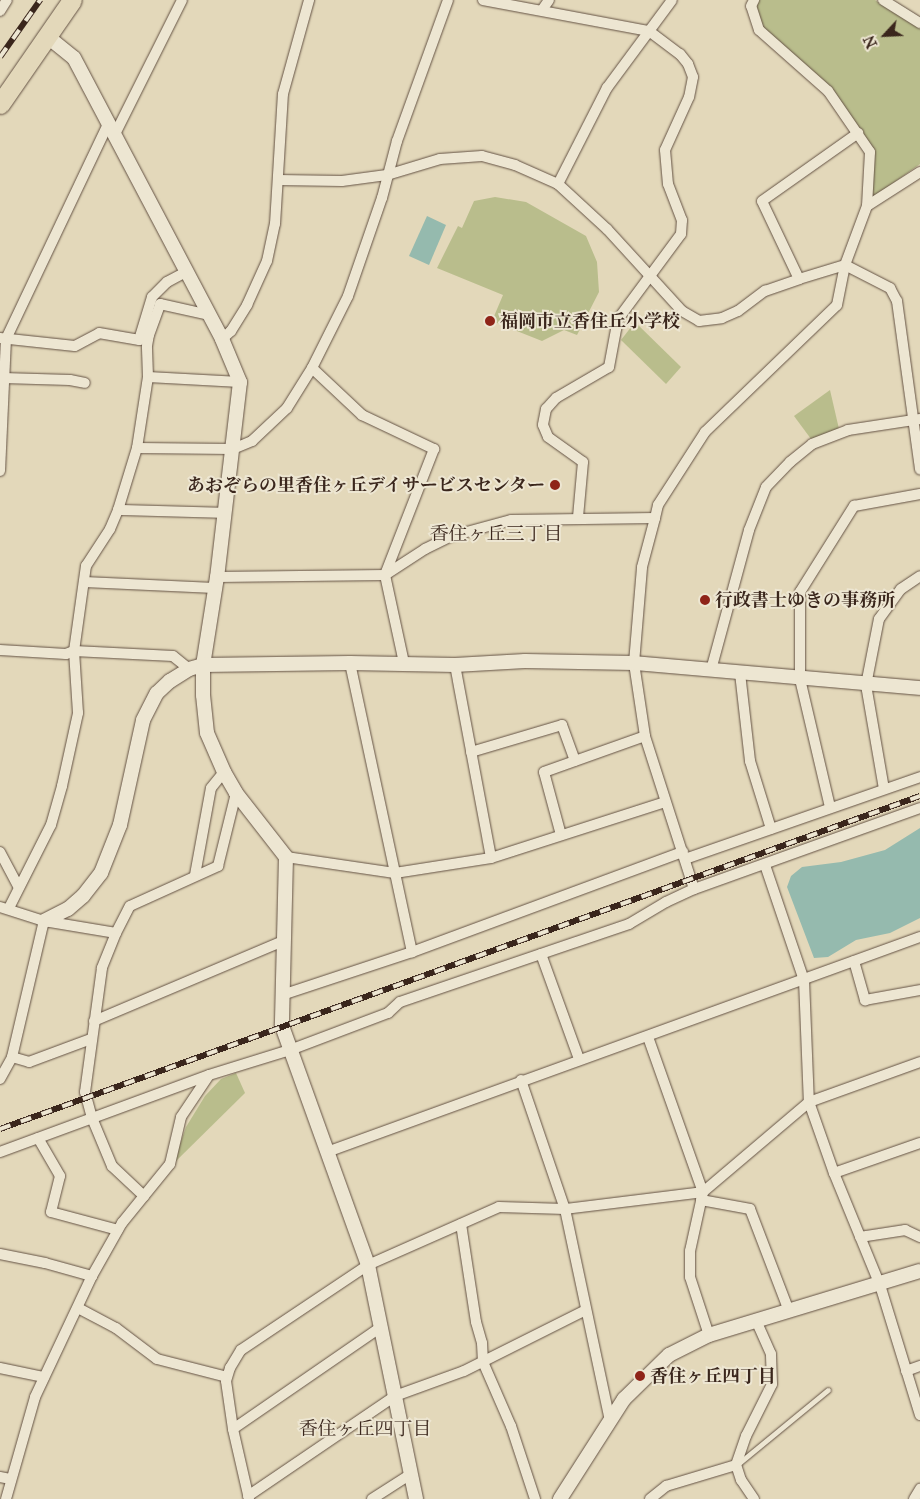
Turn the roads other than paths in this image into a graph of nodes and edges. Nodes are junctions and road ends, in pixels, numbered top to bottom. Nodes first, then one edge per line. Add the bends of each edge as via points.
1 (7, 0) edge
2 (72, 0) edge
3 (182, 0) edge
4 (309, 0) edge
5 (448, 0) edge
6 (483, 0) edge
7 (549, 0) edge
8 (672, 0) edge
9 (754, 0) edge
10 (883, 0) edge
11 (542, 10) junction
12 (0, 11) edge
13 (920, 24) edge
14 (649, 31) junction
15 (48, 37) junction
16 (0, 104) edge
17 (111, 130) junction
18 (858, 133) junction
19 (920, 172) edge
20 (387, 176) junction
21 (278, 180) junction
22 (558, 184) junction
23 (867, 206) junction
24 (845, 266) junction
25 (186, 272) junction
26 (651, 275) junction
27 (799, 279) junction
28 (209, 315) junction
29 (3, 338) edge
30 (222, 339) junction
31 (312, 368) junction
32 (148, 377) junction
33 (3, 378) junction
34 (240, 382) junction
35 (85, 383) dead end
36 (916, 419) edge
37 (137, 448) junction
38 (233, 449) junction
39 (920, 469) edge
40 (0, 470) edge
41 (920, 494) edge
42 (118, 510) junction
43 (224, 513) junction
44 (578, 517) junction
45 (655, 518) junction
46 (385, 575) junction
47 (920, 576) edge
48 (84, 582) junction
49 (216, 582) junction
50 (0, 650) edge
51 (74, 651) junction
52 (350, 663) junction
53 (404, 663) junction
54 (634, 663) junction
55 (455, 664) junction
56 (203, 665) junction
57 (189, 669) junction
58 (711, 670) junction
59 (740, 674) junction
60 (800, 679) junction
61 (866, 685) junction
62 (920, 688) edge
63 (645, 736) junction
64 (471, 752) junction
65 (575, 761) junction
66 (224, 772) junction
67 (920, 777) edge
68 (884, 789) junction
69 (236, 793) junction
70 (664, 802) junction
71 (830, 807) junction
72 (920, 808) edge
73 (771, 829) junction
74 (560, 835) junction
75 (0, 852) edge
76 (684, 855) junction
77 (286, 858) junction
78 (491, 858) junction
79 (765, 865) junction
80 (395, 873) junction
81 (195, 875) junction
82 (18, 886) junction
83 (694, 889) junction
84 (4, 907) edge
85 (44, 921) junction
86 (116, 933) junction
87 (920, 937) edge
88 (283, 942) junction
89 (412, 952) junction
90 (541, 954) junction
91 (854, 961) junction
92 (804, 980) junction
93 (920, 990) edge
94 (282, 995) junction
95 (94, 1021) junction
96 (648, 1037) junction
97 (91, 1039) junction
98 (290, 1050) junction
99 (12, 1058) junction
100 (579, 1059) junction
101 (920, 1062) edge
102 (209, 1075) junction
103 (0, 1079) edge
104 (521, 1080) junction
105 (809, 1102) junction
106 (92, 1118) junction
107 (38, 1138) junction
108 (920, 1143) edge
109 (0, 1152) edge
110 (327, 1152) junction
111 (834, 1173) junction
112 (144, 1196) junction
113 (702, 1196) junction
114 (565, 1210) junction
115 (461, 1224) junction
116 (118, 1230) junction
117 (860, 1237) junction
118 (920, 1237) edge
119 (0, 1254) edge
120 (368, 1265) junction
121 (920, 1271) edge
122 (92, 1276) junction
123 (880, 1285) junction
124 (78, 1308) junction
125 (586, 1310) junction
126 (789, 1311) junction
127 (757, 1322) junction
128 (381, 1328) junction
129 (709, 1335) junction
130 (483, 1362) junction
131 (920, 1366) edge
132 (0, 1368) edge
133 (906, 1371) junction
134 (44, 1377) junction
135 (227, 1377) junction
136 (828, 1390) dead end
137 (395, 1396) junction
138 (920, 1415) edge
139 (610, 1420) junction
140 (233, 1429) junction
141 (736, 1465) junction
142 (411, 1474) junction
143 (5, 1478) edge
144 (920, 1489) edge
145 (249, 1498) edge
146 (6, 1499) edge
147 (372, 1499) edge
148 (416, 1499) edge
149 (535, 1499) edge
150 (560, 1499) edge
151 (650, 1499) edge
152 (754, 1499) edge
153 (914, 1499) edge

1 - 12 street
2 - 15 highway
3 - 17 street
4 - 21 street via 283,94
5 - 20 street
6 - 11 street
7 - 11 street
8 - 14 street
9 - 18 street via 751,6 760,30 828,91
10 - 13 street
11 - 14 street
14 - 22 street via 607,88
14 - 26 street via 680,54 693,77 689,97 665,150 664,168 682,220 681,234
15 - 16 highway
15 - 17 street via 74,58
17 - 25 street
17 - 29 street
18 - 23 street via 870,152
18 - 27 street via 762,201
19 - 23 street
20 - 21 street via 342,181
20 - 22 street via 440,159 482,156 515,165
20 - 31 street via 348,296
21 - 30 street via 275,224 267,261 247,304 231,331
22 - 26 street
23 - 24 street
24 - 27 street
24 - 36 street via 890,288 897,301
24 - 45 street via 837,305 705,432 658,505
25 - 28 street
25 - 29 street via 167,282 152,297 139,340 99,333 75,346
26 - 27 street via 682,311 699,321 722,318 766,291
26 - 44 street via 618,319 609,367 556,398 546,409 542,425 548,437 583,462
28 - 30 street
28 - 32 street via 160,304 147,346
29 - 33 street
30 - 34 street
31 - 38 street via 287,408 252,440
31 - 46 street via 362,415 434,448
32 - 34 street
32 - 37 street
33 - 35 street
33 - 40 street
34 - 38 street
36 - 39 street
36 - 58 street via 848,430 812,444 766,487 749,530
37 - 38 street
37 - 42 street
38 - 43 street
41 - 60 street via 854,506 800,592
42 - 43 street
42 - 48 street via 86,566
43 - 49 street
44 - 45 street
44 - 46 street via 510,520 452,536
45 - 54 street via 642,567
46 - 49 street
46 - 53 street
47 - 61 street via 901,589 879,619
48 - 49 street
48 - 51 street
49 - 56 street
50 - 51 street via 66,654
51 - 57 street via 174,656
51 - 82 street via 78,713 62,786 51,825
52 - 53 street
52 - 56 street
52 - 80 street
53 - 55 street
54 - 55 street via 525,661
54 - 58 street
54 - 63 street
55 - 64 street
56 - 57 street
56 - 66 street via 202,694 207,733
57 - 85 street via 170,680 157,693 143,720 120,825 101,873 68,909
58 - 59 street
59 - 60 street
59 - 73 street via 750,761
60 - 61 street
60 - 71 street
61 - 62 street
61 - 68 street
63 - 65 street
63 - 70 street
64 - 65 street via 562,726
64 - 78 street
65 - 74 street via 544,772
66 - 69 street
66 - 81 street via 211,788
67 - 68 street
68 - 71 street
69 - 77 street
69 - 81 street via 218,866
70 - 74 street
70 - 76 street
71 - 73 street
72 - 79 street
73 - 76 street
74 - 78 street
75 - 82 street
76 - 83 street
76 - 89 street
77 - 80 street
77 - 88 street
78 - 80 street
79 - 83 street
79 - 92 street
80 - 89 street
81 - 86 street via 130,906
82 - 84 street
83 - 90 street via 629,924
84 - 85 street
85 - 86 street
85 - 99 street
86 - 95 street via 102,968
87 - 91 street
88 - 94 street
88 - 95 street
89 - 94 street
90 - 98 street via 400,1002 388,1013
90 - 100 street
91 - 92 street
91 - 93 street via 865,1000
92 - 96 street
92 - 105 street
94 - 98 street via 282,1026
95 - 97 street
96 - 100 street
96 - 113 street
97 - 99 street via 29,1062
97 - 106 street via 85,1092
98 - 102 street
98 - 110 street
99 - 103 street
100 - 104 street
101 - 105 street
102 - 106 street
102 - 112 street via 180,1117 170,1164
104 - 110 street
104 - 114 street
105 - 111 street
105 - 113 street
106 - 107 street
106 - 112 street via 112,1166
107 - 109 street
107 - 116 street via 60,1176 51,1212
108 - 111 street
110 - 120 street
111 - 117 street
112 - 116 street
113 - 114 street
113 - 126 street via 750,1209
113 - 129 street via 690,1250 690,1277
114 - 115 street via 498,1207
114 - 125 street
115 - 120 street
115 - 130 street
116 - 122 street
117 - 118 street via 905,1230
117 - 123 street
119 - 122 street via 45,1262
120 - 128 street
120 - 135 street via 240,1350
121 - 123 street
122 - 124 street
123 - 126 street
123 - 133 street
124 - 134 street
124 - 135 street via 116,1328 157,1359
125 - 130 street
125 - 139 street
126 - 127 street
127 - 129 street
127 - 141 street via 771,1354 772,1384 746,1436
128 - 137 street
128 - 140 street
129 - 139 street via 668,1355 624,1399
130 - 137 street
130 - 149 street via 511,1426
131 - 133 street
132 - 134 street
133 - 138 street
134 - 143 street
135 - 140 street
136 - 141 lane
137 - 142 street
137 - 145 street
139 - 150 street
140 - 145 street
141 - 151 street via 666,1486
141 - 152 street via 741,1480
142 - 147 street
142 - 148 street
143 - 146 street
144 - 153 street

